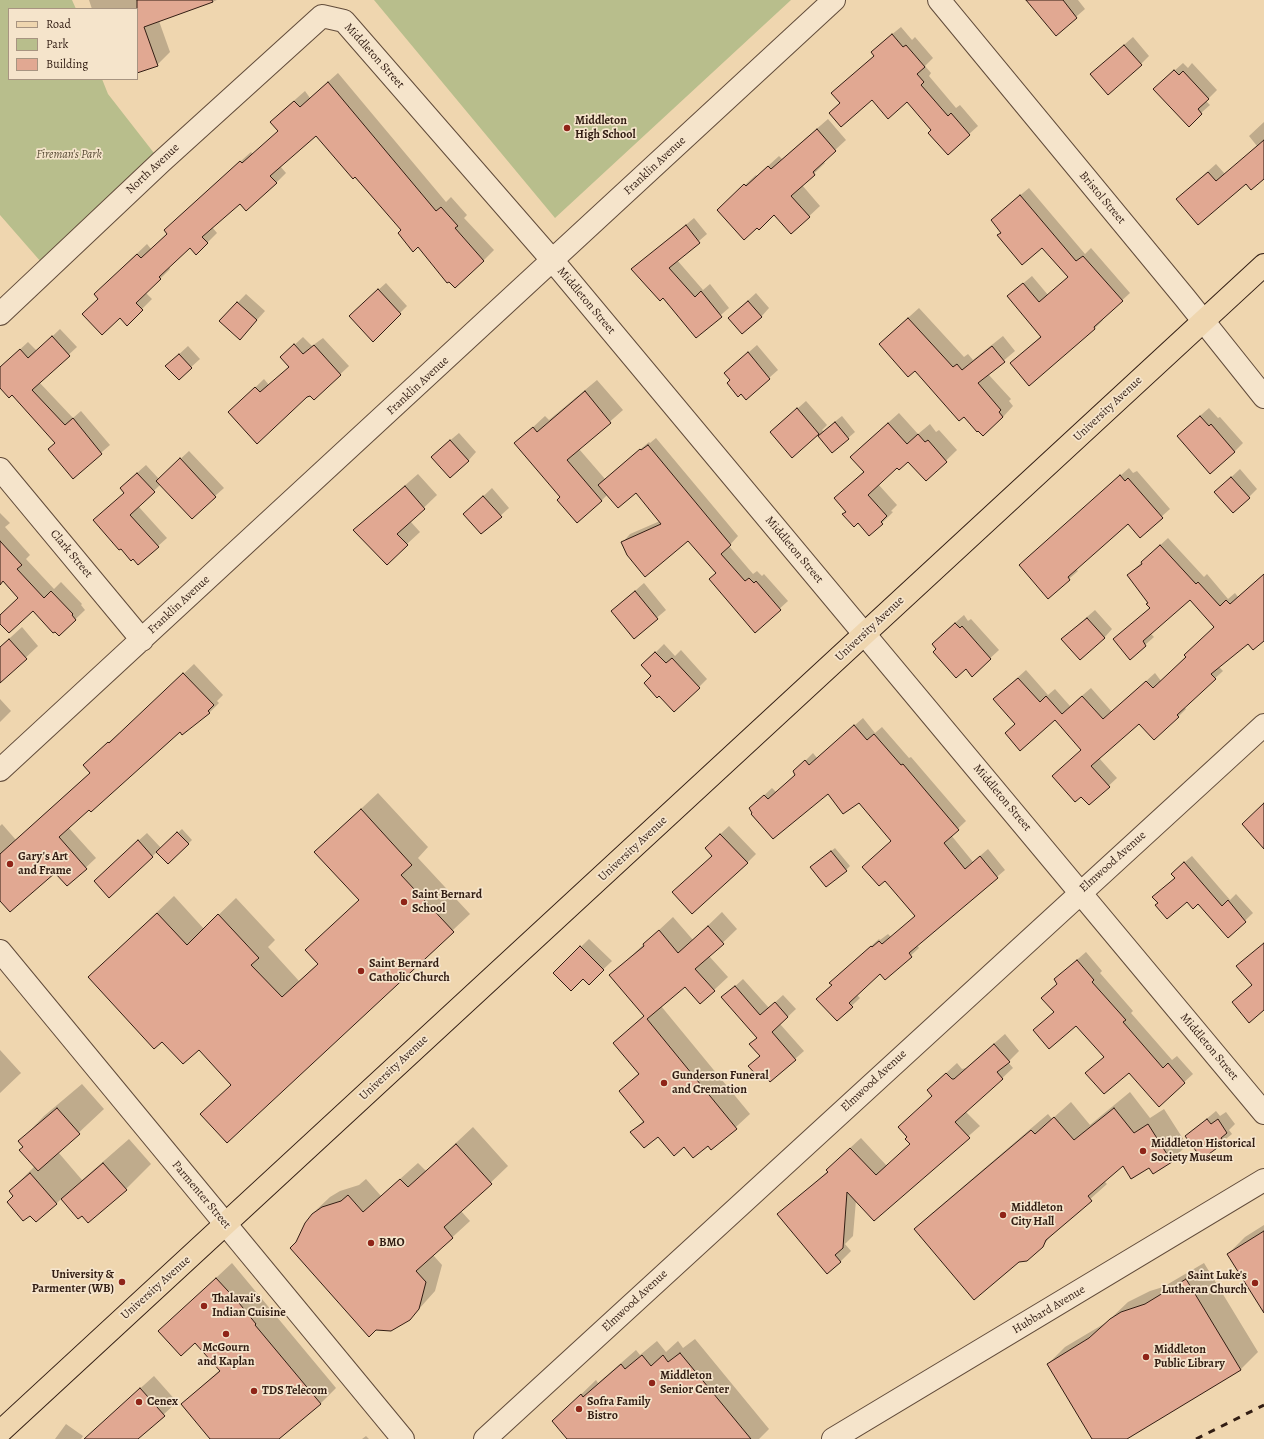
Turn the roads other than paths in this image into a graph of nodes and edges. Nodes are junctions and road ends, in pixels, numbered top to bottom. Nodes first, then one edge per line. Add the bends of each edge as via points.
1 (834, 0) edge
2 (939, 0) edge
3 (309, 28) joint
4 (553, 261) junction
5 (1264, 265) edge
6 (0, 314) edge
7 (1203, 321) junction
8 (1264, 397) edge
9 (0, 469) edge
10 (864, 634) junction
11 (142, 640) junction
12 (1264, 725) edge
13 (0, 770) edge
14 (1080, 892) junction
15 (0, 951) edge
16 (1264, 1113) edge
17 (1264, 1180) edge
18 (226, 1224) junction
19 (0, 1432) edge
20 (403, 1439) edge
21 (485, 1439) edge
22 (833, 1439) edge

1 - 4 street, Franklin Avenue
2 - 7 street, Bristol Street
3 - 4 street, Middleton Street via 322,16 344,21
3 - 6 street, North Avenue via 161,162
4 - 10 street, Middleton Street
4 - 11 street, Franklin Avenue
5 - 7 main road, University Avenue
7 - 8 street, Bristol Street
7 - 10 main road, University Avenue
9 - 11 street, Clark Street
10 - 14 street, Middleton Street
10 - 18 main road, University Avenue
11 - 13 street, Franklin Avenue
12 - 14 street, Elmwood Avenue
14 - 16 street, Middleton Street
14 - 21 street, Elmwood Avenue
15 - 18 street, Parmenter Street
17 - 22 street, Hubbard Avenue
18 - 19 main road, University Avenue
18 - 20 street, Parmenter Street

